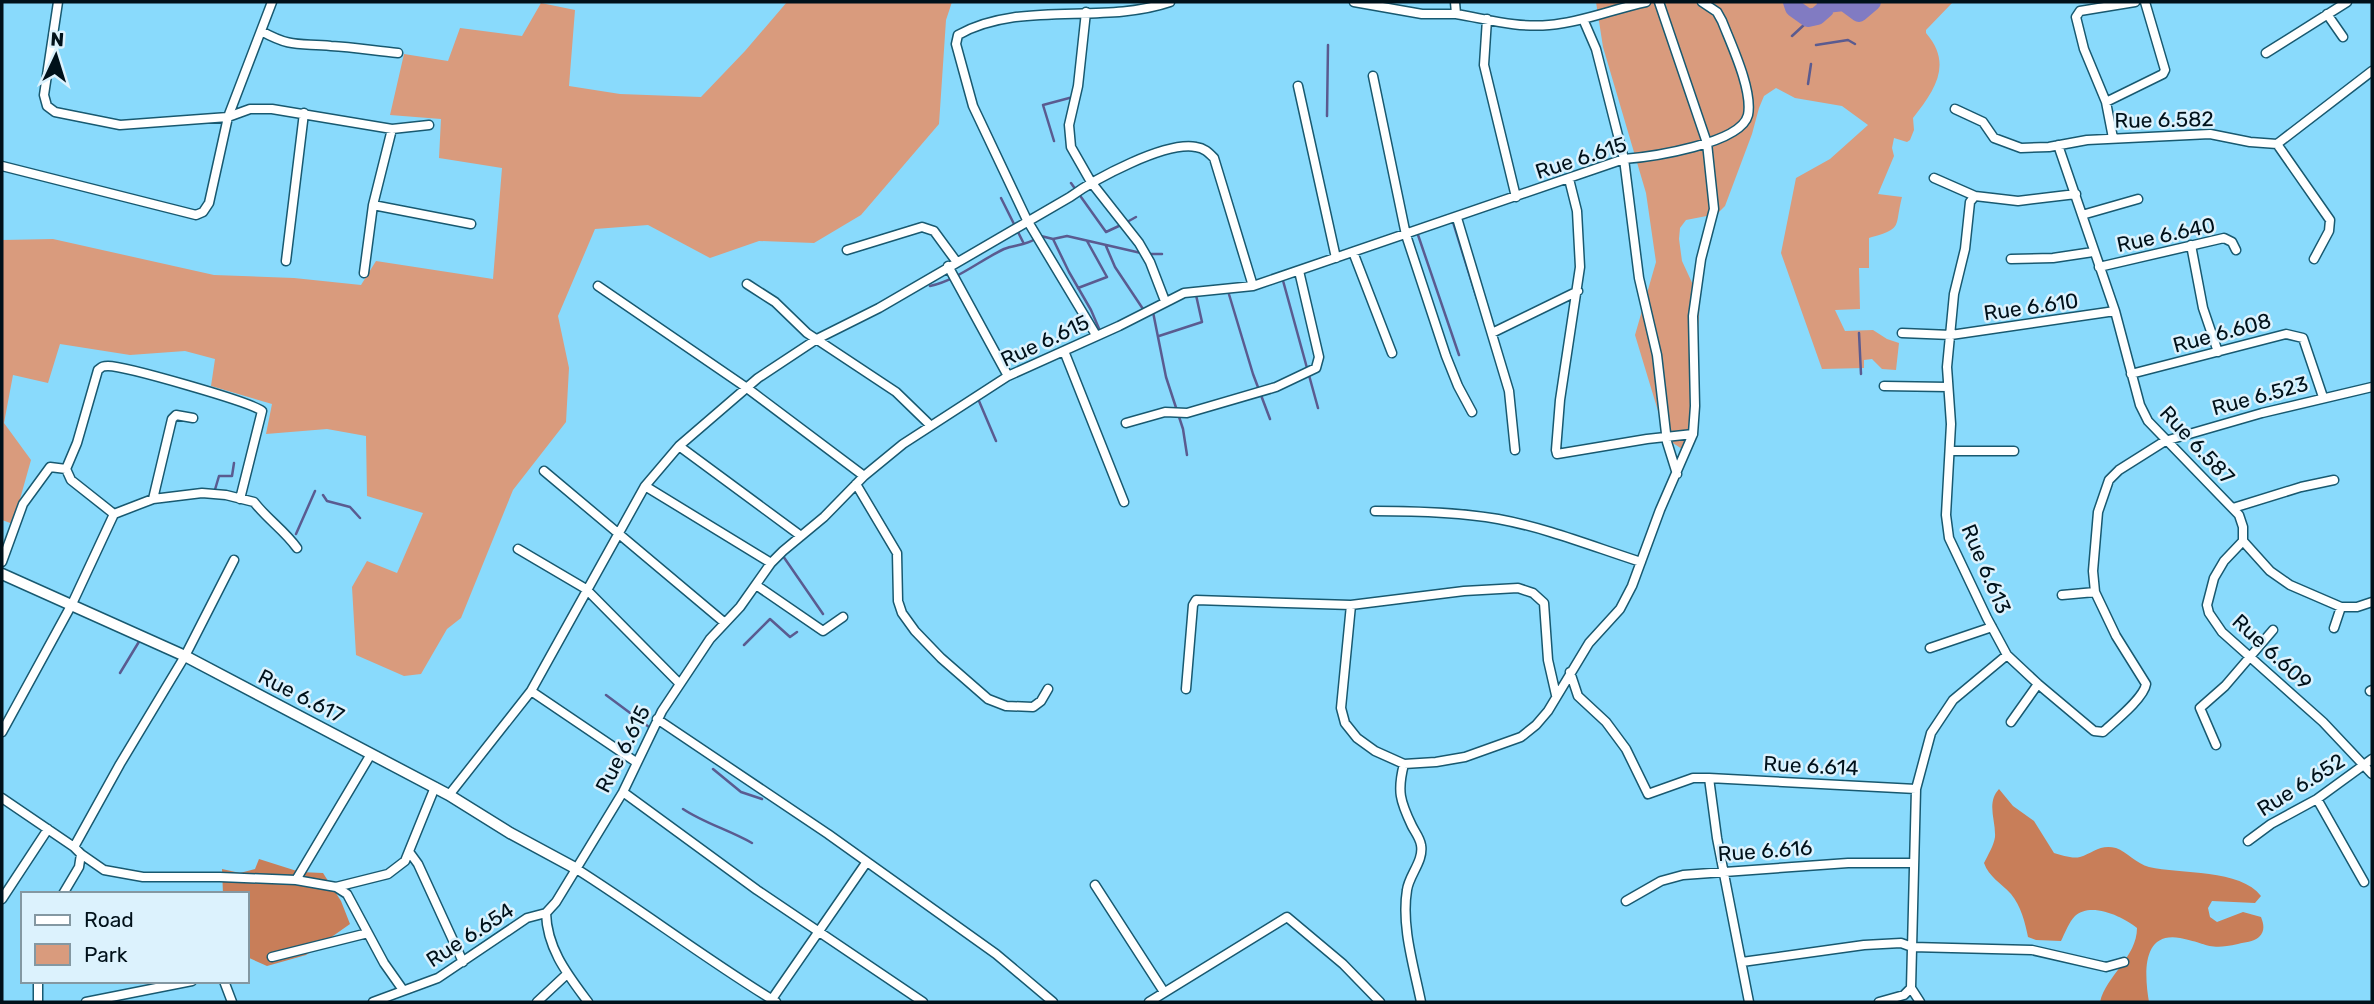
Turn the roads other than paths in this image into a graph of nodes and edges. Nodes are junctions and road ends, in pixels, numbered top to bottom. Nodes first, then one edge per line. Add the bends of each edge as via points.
1 (58, 2) edge
2 (272, 2) edge
3 (1170, 2) edge
4 (1354, 2) edge
5 (1455, 2) edge
6 (1646, 2) edge
7 (1659, 2) edge
8 (1702, 2) edge
9 (2135, 2) edge
10 (2145, 2) edge
11 (2347, 2) edge
12 (1086, 12) junction
13 (1456, 14) junction
14 (2327, 14) junction
15 (1487, 19) junction
16 (1583, 19) junction
17 (261, 31) junction
18 (2343, 37) dead end
19 (398, 53) dead end
20 (2266, 53) dead end
21 (2372, 71) edge
22 (1373, 76) dead end
23 (1298, 86) dead end
24 (2106, 102) junction
25 (1955, 109) dead end
26 (304, 113) junction
27 (228, 117) junction
28 (429, 125) dead end
29 (392, 129) junction
30 (2113, 138) junction
31 (1707, 143) junction
32 (2277, 144) junction
33 (2058, 145) junction
34 (1624, 159) junction
35 (2, 166) edge
36 (1934, 178) dead end
37 (1569, 179) junction
38 (1091, 182) junction
39 (2076, 194) junction
40 (1975, 195) junction
41 (1517, 197) junction
42 (2138, 199) dead end
43 (373, 205) junction
44 (2082, 215) junction
45 (1457, 218) junction
46 (1027, 220) junction
47 (471, 224) dead end
48 (1406, 235) junction
49 (2191, 245) junction
50 (847, 250) dead end
51 (2236, 250) dead end
52 (2093, 252) junction
53 (1353, 253) junction
54 (1336, 258) junction
55 (2314, 258) dead end
56 (2011, 259) dead end
57 (286, 261) dead end
58 (956, 261) junction
59 (948, 266) junction
60 (2099, 267) junction
61 (1299, 271) junction
62 (364, 273) dead end
63 (747, 284) dead end
64 (598, 286) dead end
65 (1253, 286) junction
66 (1578, 292) junction
67 (1165, 301) junction
68 (2115, 311) junction
69 (1902, 332) dead end
70 (1492, 333) junction
71 (1096, 335) junction
72 (1951, 335) junction
73 (817, 339) junction
74 (1064, 351) junction
75 (2218, 352) junction
76 (1392, 353) dead end
77 (2131, 374) junction
78 (1008, 376) junction
79 (1884, 386) dead end
80 (1948, 387) junction
81 (2372, 387) edge
82 (747, 388) junction
83 (2323, 397) junction
84 (1472, 412) dead end
85 (193, 418) dead end
86 (1126, 423) dead end
87 (930, 425) junction
88 (1693, 434) junction
89 (1667, 437) junction
90 (2165, 441) junction
91 (680, 446) junction
92 (1515, 450) dead end
93 (1950, 451) junction
94 (2014, 451) dead end
95 (66, 469) junction
96 (544, 471) dead end
97 (1677, 474) junction
98 (864, 476) junction
99 (2334, 480) dead end
100 (856, 484) junction
101 (645, 486) junction
102 (153, 499) junction
103 (240, 499) junction
104 (1124, 502) dead end
105 (2233, 508) junction
106 (1375, 511) dead end
107 (114, 514) junction
108 (618, 531) junction
109 (801, 536) junction
110 (2244, 541) junction
111 (297, 548) dead end
112 (518, 549) dead end
113 (234, 560) dead end
114 (2, 562) edge
115 (1642, 562) junction
116 (771, 563) junction
117 (2, 574) edge
118 (756, 585) junction
119 (586, 589) junction
120 (2095, 593) junction
121 (2062, 595) dead end
122 (2372, 602) edge
123 (72, 604) junction
124 (1351, 605) junction
125 (2341, 607) junction
126 (843, 617) dead end
127 (725, 623) junction
128 (1992, 627) junction
129 (2334, 628) dead end
130 (2273, 630) dead end
131 (1930, 649) dead end
132 (2007, 655) junction
133 (185, 656) junction
134 (2250, 657) junction
135 (1570, 672) junction
136 (679, 683) junction
137 (2038, 684) junction
138 (1048, 689) dead end
139 (1186, 689) dead end
140 (531, 691) junction
141 (1556, 695) junction
142 (657, 719) junction
143 (2011, 722) dead end
144 (2, 732) edge
145 (2216, 745) dead end
146 (371, 754) junction
147 (2372, 759) edge
148 (636, 762) junction
149 (1404, 764) junction
150 (2364, 765) junction
151 (2372, 774) edge
152 (1710, 781) junction
153 (435, 787) junction
154 (1916, 789) junction
155 (623, 792) junction
156 (449, 795) junction
157 (2, 797) edge
158 (2317, 800) junction
159 (48, 829) junction
160 (2248, 841) dead end
161 (74, 847) junction
162 (410, 853) junction
163 (81, 854) junction
164 (866, 863) junction
165 (1914, 863) junction
166 (575, 868) junction
167 (1724, 872) junction
168 (296, 880) junction
169 (2364, 882) dead end
170 (1095, 885) dead end
171 (336, 887) junction
172 (65, 892) edge
173 (2, 899) edge
174 (1626, 901) dead end
175 (546, 914) junction
176 (819, 931) junction
177 (369, 933) junction
178 (1912, 947) junction
179 (272, 957) dead end
180 (2124, 961) dead end
181 (463, 962) junction
182 (1742, 962) junction
183 (567, 974) junction
184 (38, 983) edge
185 (181, 983) edge
186 (224, 983) edge
187 (1910, 988) junction
188 (402, 990) junction
189 (1164, 992) junction
190 (772, 1001) edge
191 (38, 1002) edge
192 (86, 1002) edge
193 (232, 1002) edge
194 (373, 1002) edge
195 (537, 1002) edge
196 (588, 1002) edge
197 (923, 1002) edge
198 (1053, 1002) edge
199 (1149, 1002) edge
200 (1380, 1002) edge
201 (1421, 1002) edge
202 (1749, 1002) edge
203 (1880, 1002) edge
204 (1920, 1002) edge

1 - 27 street via 44,95 55,112 120,125
2 - 17 street
3 - 12 street via 1125,12
4 - 13 street via 1422,14
5 - 13 street
6 - 16 street
7 - 31 street
8 - 31 street, Rue 6.615 via 1722,21 1748,104 1748,114 1739,128
9 - 24 street via 2080,11 2076,17
10 - 24 street via 2165,70
11 - 14 street
12 - 38 street via 1069,135
12 - 46 street via 1002,16 958,35 956,44 973,106
13 - 15 street
14 - 18 street
14 - 20 street
15 - 16 street via 1530,26
15 - 41 street via 1485,65
16 - 34 street via 1596,49
17 - 19 street via 282,43
17 - 27 street
21 - 32 street
22 - 48 street
23 - 54 street
24 - 30 street
25 - 33 street, Rue 6.582 via 1983,122 1994,138 2006,144 2021,148
26 - 27 street via 250,109
26 - 29 street
26 - 57 street
27 - 35 street via 209,203 196,215
28 - 29 street
29 - 43 street
30 - 32 street, Rue 6.582 via 2210,134
30 - 33 street, Rue 6.582
31 - 34 street, Rue 6.615
31 - 88 street via 1714,209 1693,316
32 - 55 street via 2330,220
33 - 39 street, Rue 6.587
34 - 37 street, Rue 6.615
34 - 89 street
36 - 40 street
37 - 41 street, Rue 6.615
37 - 66 street via 1580,230
38 - 46 street
38 - 65 street via 1164,150 1194,146 1206,150 1214,158
38 - 67 street via 1139,243
39 - 40 street via 2018,201
39 - 44 street, Rue 6.587
40 - 72 street, Rue 6.613 via 1954,294
41 - 45 street, Rue 6.615
42 - 44 street
43 - 47 street
43 - 62 street
44 - 52 street, Rue 6.587
45 - 48 street, Rue 6.615
45 - 70 street
46 - 58 street
46 - 71 street
48 - 53 street, Rue 6.615
48 - 84 street via 1446,356
49 - 51 street, Rue 6.640 via 2224,238
49 - 60 street, Rue 6.640
49 - 75 street via 2203,308
50 - 58 street via 922,227 934,231
52 - 56 street
52 - 60 street, Rue 6.587
53 - 54 street, Rue 6.615
53 - 76 street
54 - 61 street, Rue 6.615
58 - 59 street
59 - 73 street
59 - 78 street
60 - 68 street, Rue 6.587
61 - 65 street, Rue 6.615
61 - 86 street via 1319,357 1315,368 1276,387
63 - 73 street
64 - 82 street
65 - 67 street, Rue 6.615 via 1184,293
66 - 70 street
66 - 89 street via 1560,400 1557,454
67 - 71 street, Rue 6.615
68 - 72 street, Rue 6.610
68 - 77 street, Rue 6.587
69 - 72 street, Rue 6.610
70 - 92 street via 1509,391
71 - 74 street, Rue 6.615
72 - 80 street, Rue 6.613
73 - 82 street
73 - 87 street via 896,392
74 - 78 street, Rue 6.615
74 - 104 street
75 - 77 street, Rue 6.608
75 - 83 street, Rue 6.608 via 2286,334 2303,338
77 - 90 street, Rue 6.587 via 2148,421
78 - 87 street, Rue 6.615
79 - 80 street
80 - 93 street, Rue 6.613
81 - 83 street, Rue 6.523
82 - 91 street
82 - 98 street
83 - 90 street, Rue 6.523
85 - 102 street via 176,415 172,419
87 - 98 street, Rue 6.615
88 - 89 street
88 - 97 street
89 - 97 street
90 - 105 street, Rue 6.587
90 - 120 street, Rue 6.523 via 2109,480 2098,512 2092,571
91 - 101 street
91 - 109 street
93 - 94 street
93 - 128 street, Rue 6.613 via 1946,491 1950,538
95 - 103 street via 98,370 109,366 262,411
95 - 107 street via 71,480
95 - 114 street via 50,467 23,504
96 - 108 street
97 - 115 street
98 - 100 street, Rue 6.615
99 - 105 street
100 - 109 street, Rue 6.615
100 - 138 street via 897,553 898,601 915,631 995,703 1033,707
101 - 108 street
101 - 116 street
102 - 103 street via 202,493
102 - 107 street
103 - 111 street via 254,502
105 - 110 street, Rue 6.587 via 2239,514
106 - 115 street via 1498,519
107 - 123 street
108 - 119 street
108 - 127 street
109 - 116 street, Rue 6.615
110 - 125 street, Rue 6.587 via 2279,578
110 - 134 street, Rue 6.609 via 2214,578 2207,605 2222,632
112 - 119 street
113 - 133 street
115 - 135 street via 1620,609
116 - 118 street, Rue 6.615
117 - 123 street, Rue 6.617
118 - 126 street via 820,630 826,631
118 - 127 street, Rue 6.615
119 - 136 street
119 - 140 street
120 - 121 street
120 - 137 street, Rue 6.613 via 2146,689 2098,733
122 - 125 street
123 - 133 street, Rue 6.617
123 - 144 street
124 - 139 street via 1196,600
124 - 141 street via 1464,591 1518,588 1533,593 1544,603
124 - 149 street via 1341,708 1345,723 1375,751
125 - 129 street
127 - 136 street, Rue 6.615
128 - 131 street
128 - 132 street, Rue 6.613
130 - 134 street
132 - 137 street, Rue 6.613
132 - 154 street via 1942,713 1931,733
133 - 146 street, Rue 6.617
133 - 161 street
134 - 145 street via 2200,708
134 - 150 street, Rue 6.609
135 - 141 street
135 - 152 street, Rue 6.614 via 1578,696 1626,749 1648,794 1693,778
136 - 142 street, Rue 6.615
137 - 143 street
140 - 148 street
140 - 156 street
141 - 149 street via 1548,711 1521,737 1465,757
142 - 148 street, Rue 6.615
142 - 164 street
146 - 153 street, Rue 6.617
146 - 168 street
147 - 150 street, Rue 6.652
148 - 155 street, Rue 6.615
149 - 201 street via 1401,805 1422,846 1406,906
150 - 151 street, Rue 6.609
150 - 158 street, Rue 6.652
152 - 154 street, Rue 6.614
152 - 167 street
153 - 156 street, Rue 6.617
153 - 162 street
154 - 165 street
155 - 166 street, Rue 6.615
155 - 176 street
156 - 166 street, Rue 6.617
157 - 159 street
158 - 160 street, Rue 6.652
158 - 169 street
159 - 161 street
159 - 173 street
161 - 163 street
162 - 171 street via 388,874
162 - 181 street
163 - 168 street via 104,870 143,877
163 - 172 street
164 - 176 street
164 - 198 street via 996,954
165 - 167 street, Rue 6.616
165 - 178 street
166 - 175 street, Rue 6.615
166 - 190 street
167 - 174 street, Rue 6.616 via 1661,881
167 - 182 street
168 - 171 street
170 - 189 street
171 - 177 street via 351,898
175 - 181 street, Rue 6.654 via 527,918
175 - 183 street via 550,943
176 - 190 street
176 - 197 street
177 - 179 street
177 - 188 street
178 - 180 street via 2032,950 2106,967
178 - 182 street via 1901,943 1864,945
178 - 187 street
181 - 188 street, Rue 6.654 via 438,978
182 - 202 street
183 - 195 street
183 - 196 street
184 - 191 street
185 - 192 street
186 - 193 street
187 - 203 street via 1904,995
187 - 204 street
188 - 194 street, Rue 6.654
189 - 199 street
189 - 200 street via 1287,918

